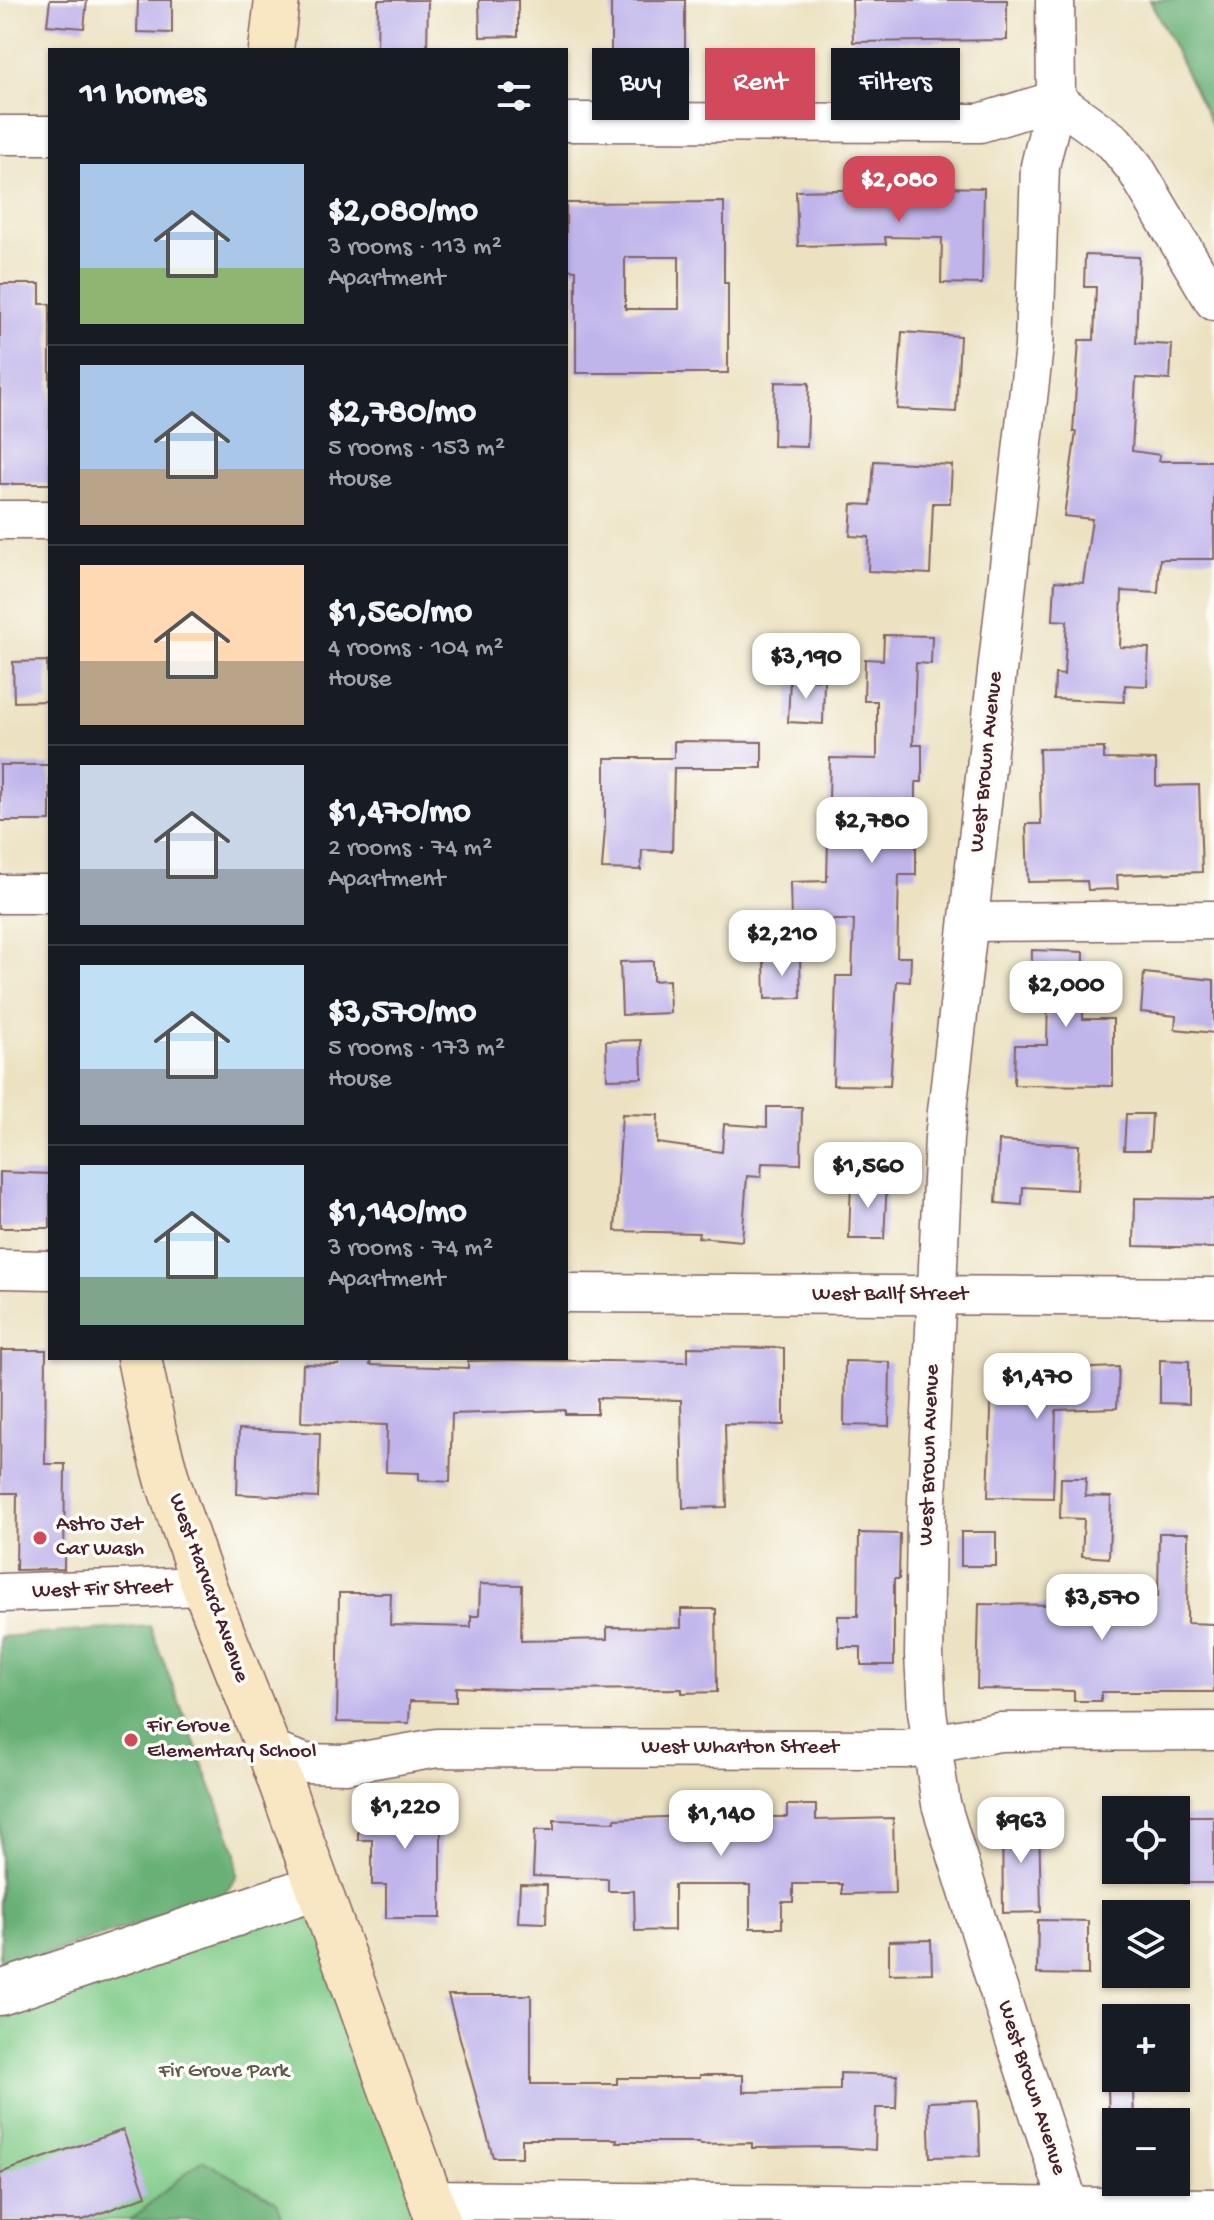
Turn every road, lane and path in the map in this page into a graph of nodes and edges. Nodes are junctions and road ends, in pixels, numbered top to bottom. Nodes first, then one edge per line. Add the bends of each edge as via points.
1 (277, 0) edge
2 (1055, 0) edge
3 (271, 48) edge
4 (1056, 100) junction
5 (568, 122) edge
6 (0, 135) edge
7 (48, 135) edge
8 (1214, 301) edge
9 (0, 520) edge
10 (48, 520) edge
11 (0, 894) edge
12 (48, 894) edge
13 (1214, 920) edge
14 (969, 922) junction
15 (0, 1269) edge
16 (48, 1270) edge
17 (568, 1293) edge
18 (937, 1295) junction
19 (1214, 1297) edge
20 (139, 1360) edge
21 (204, 1586) junction
22 (0, 1593) edge
23 (1214, 1731) edge
24 (932, 1744) junction
25 (269, 1750) junction
26 (316, 1887) junction
27 (0, 1993) edge
28 (1214, 2208) edge
29 (434, 2210) edge
30 (1072, 2213) edge

1 - 3 main road
2 - 4 street, West Brown Avenue
4 - 5 street via 980,123
4 - 8 street via 1114,142 1135,168
4 - 14 street, West Brown Avenue via 1040,166 1034,346
6 - 7 street
9 - 10 street
11 - 12 street
13 - 14 street
14 - 18 street, West Brown Avenue via 944,1138
15 - 16 street
17 - 18 street, West Ballf Street
18 - 19 street, West Ballf Street
18 - 24 street, West Brown Avenue via 924,1654
20 - 21 main road, West Harvard Avenue via 168,1482
21 - 22 street, West Fir Street
21 - 25 main road, West Harvard Avenue
23 - 24 street, West Wharton Street via 999,1732
24 - 25 street, West Wharton Street via 905,1749 437,1748 346,1764 305,1763
24 - 30 street, West Brown Avenue via 941,1804
25 - 26 main road, West Harvard Avenue
26 - 27 street
26 - 29 main road, West Harvard Avenue
28 - 30 street
29 - 30 street

